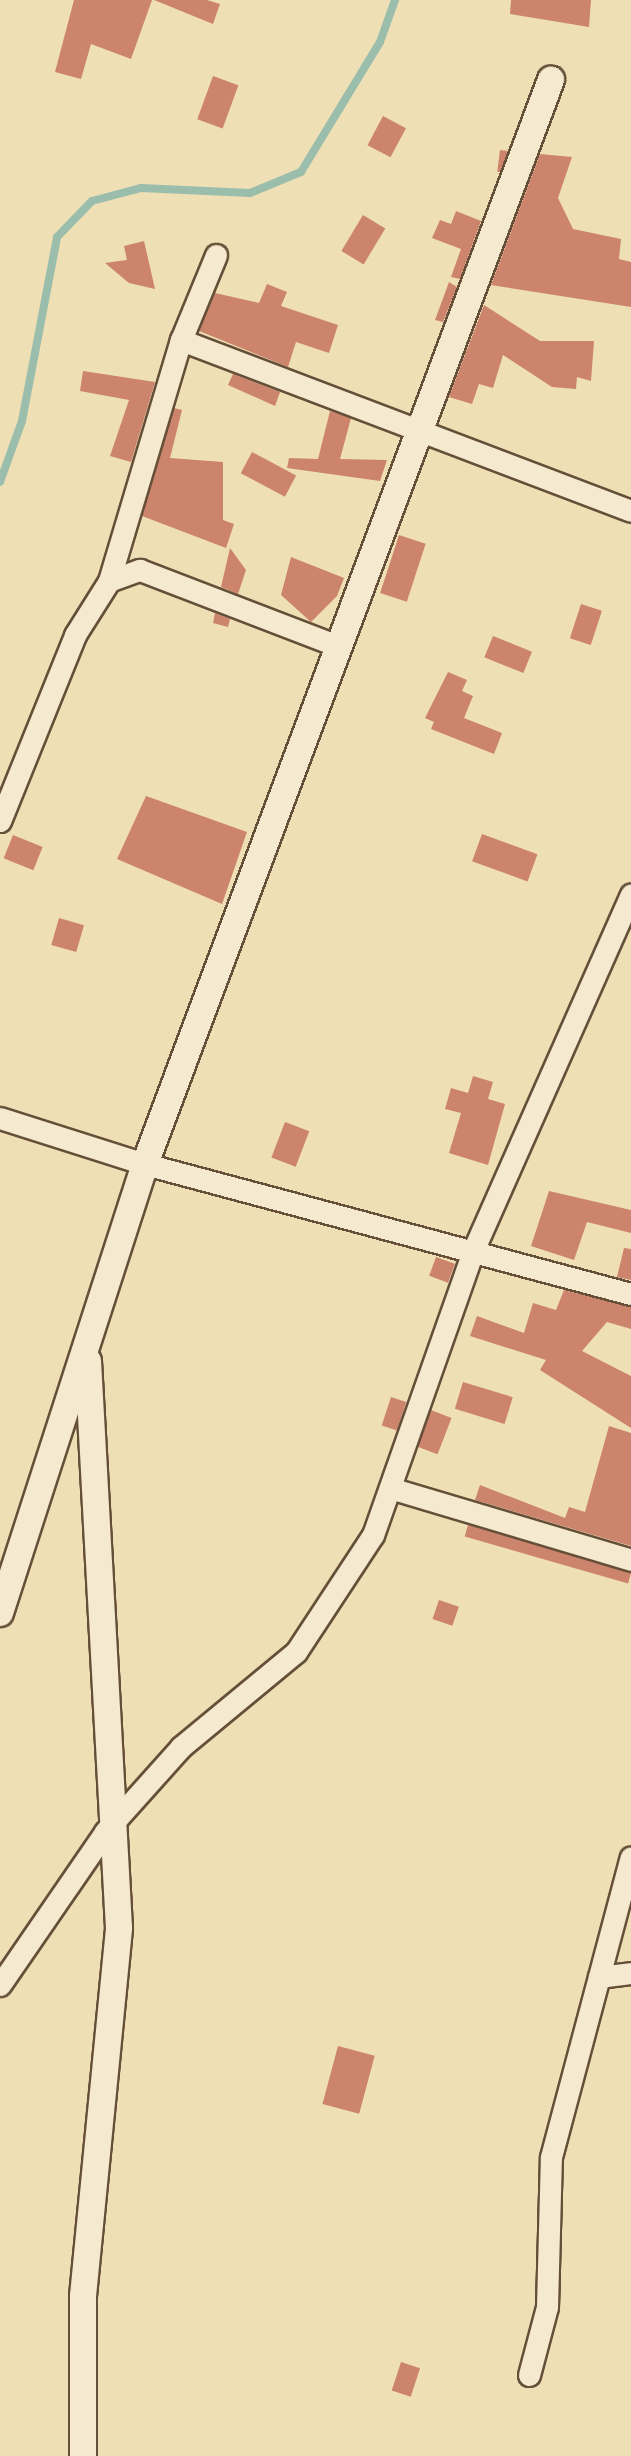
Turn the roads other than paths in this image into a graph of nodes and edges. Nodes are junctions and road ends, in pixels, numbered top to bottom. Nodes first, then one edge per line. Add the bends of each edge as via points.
1 (551, 80) dead end
2 (216, 255) dead end
3 (181, 340) junction
4 (419, 428) junction
5 (631, 511) edge
6 (110, 581) junction
7 (338, 646) junction
8 (0, 821) edge
9 (631, 894) edge
10 (0, 1118) edge
11 (145, 1164) junction
12 (473, 1251) junction
13 (631, 1294) edge
14 (87, 1345) junction
15 (390, 1488) junction
16 (631, 1560) edge
17 (0, 1613) edge
18 (113, 1823) junction
19 (631, 1857) edge
20 (631, 1973) edge
21 (599, 1977) junction
22 (0, 1985) edge
23 (529, 2375) dead end
24 (83, 2456) edge

1 - 4 street
2 - 3 street
3 - 4 street
3 - 6 street
4 - 5 street
4 - 7 street
6 - 7 street via 140,570
6 - 8 street via 75,635
7 - 11 street
9 - 12 street
10 - 11 street
11 - 12 street
11 - 14 street
12 - 13 street
12 - 15 street
14 - 17 street
14 - 18 street
15 - 16 street
15 - 18 street via 373,1535 296,1652 181,1746
18 - 22 street
18 - 24 street via 119,1928 83,2296
19 - 21 street
20 - 21 street
21 - 23 street via 551,2157 547,2306

